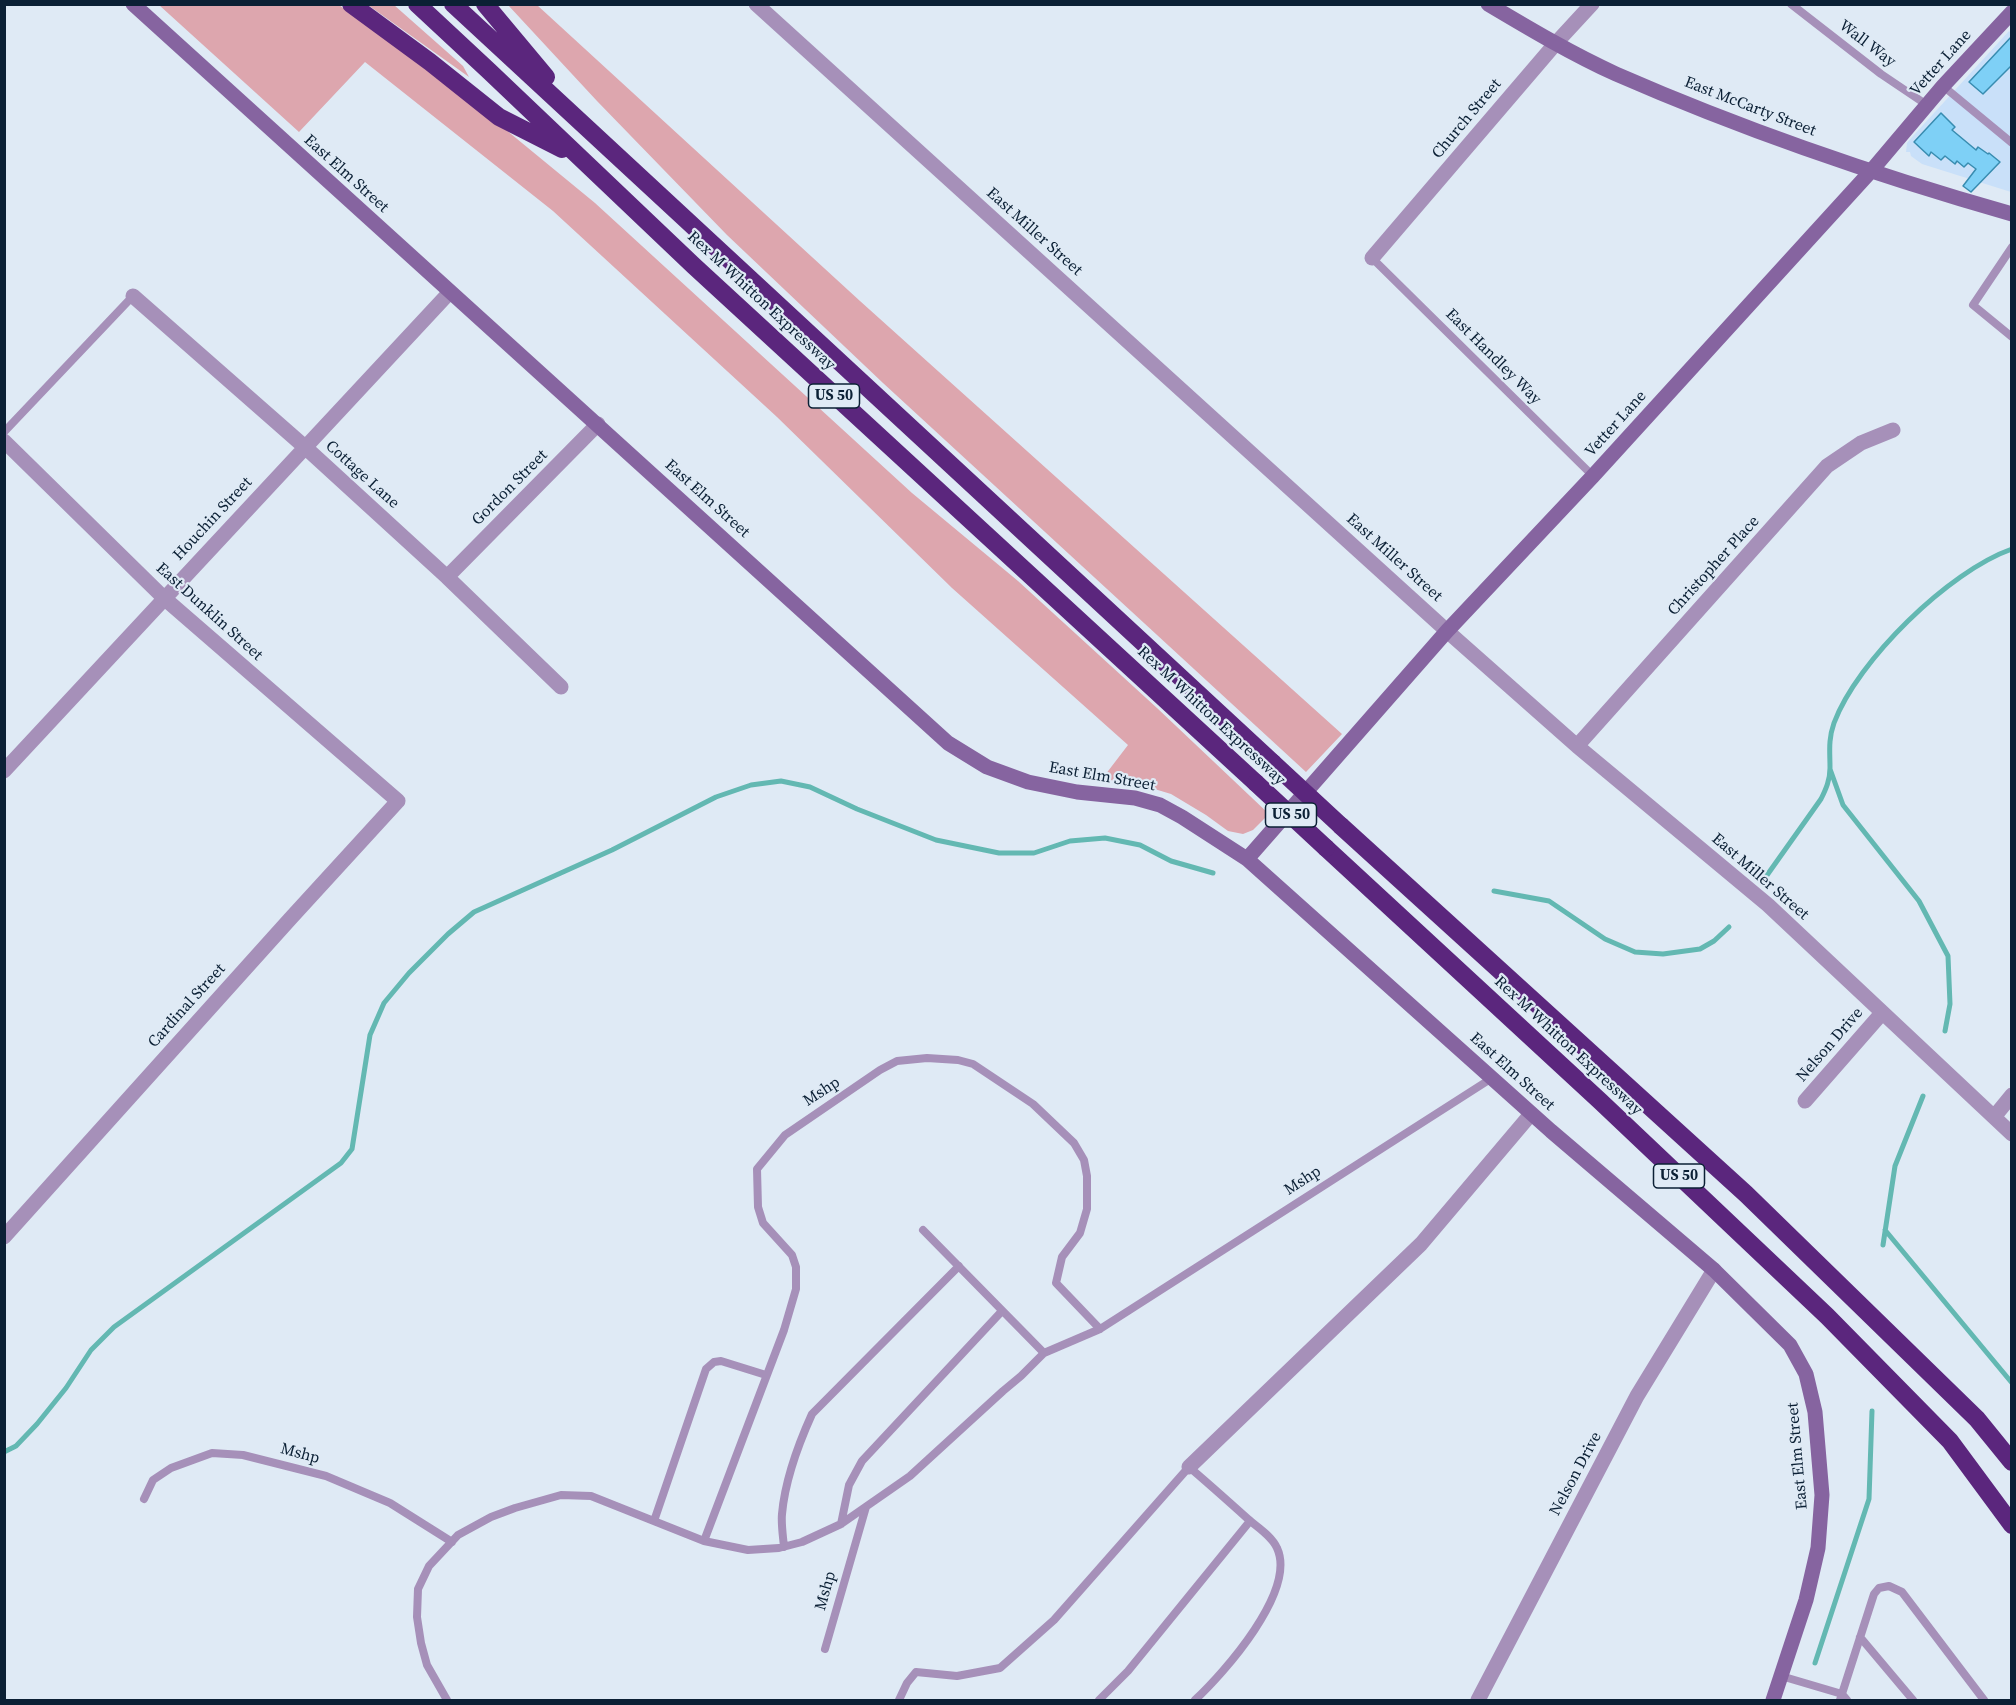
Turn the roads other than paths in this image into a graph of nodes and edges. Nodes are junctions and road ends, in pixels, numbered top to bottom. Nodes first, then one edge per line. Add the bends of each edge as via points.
1 (133, 4) edge
2 (351, 4) edge
3 (417, 4) edge
4 (453, 4) edge
5 (485, 4) edge
6 (756, 4) edge
7 (1488, 4) edge
8 (1592, 4) edge
9 (1791, 4) edge
10 (2012, 12) edge
11 (1556, 44) junction
12 (1943, 86) junction
13 (1927, 105) junction
14 (598, 138) junction
15 (2011, 143) edge
16 (581, 159) junction
17 (1872, 170) junction
18 (2012, 214) edge
19 (2012, 247) edge
20 (1372, 258) joint
21 (449, 293) junction
22 (133, 296) joint
23 (2012, 337) edge
24 (598, 424) junction
25 (1893, 430) dead end
26 (4, 432) edge
27 (4, 441) edge
28 (306, 448) junction
29 (1593, 476) junction
30 (447, 577) junction
31 (164, 598) junction
32 (1447, 631) junction
33 (561, 687) dead end
34 (1577, 746) junction
35 (4, 771) edge
36 (398, 801) joint
37 (1247, 859) junction
38 (1882, 1013) junction
39 (1492, 1078) junction
40 (2012, 1095) edge
41 (1805, 1101) dead end
42 (1532, 1114) junction
43 (1994, 1117) junction
44 (2012, 1134) edge
45 (923, 1230) dead end
46 (4, 1237) edge
47 (958, 1266) junction
48 (1714, 1270) junction
49 (1002, 1311) junction
50 (1100, 1329) junction
51 (1044, 1353) junction
52 (766, 1375) junction
53 (2012, 1462) edge
54 (1189, 1467) junction
55 (144, 1499) dead end
56 (866, 1507) junction
57 (654, 1521) junction
58 (1250, 1521) junction
59 (841, 1524) junction
60 (2012, 1525) edge
61 (704, 1541) junction
62 (452, 1542) junction
63 (784, 1547) junction
64 (1860, 1637) junction
65 (825, 1649) dead end
66 (1781, 1676) junction
67 (1843, 1698) edge
68 (447, 1701) edge
69 (899, 1701) edge
70 (1100, 1701) edge
71 (1195, 1701) edge
72 (1478, 1701) edge
73 (1773, 1701) edge
74 (1913, 1701) edge
75 (1984, 1701) edge

1 - 21 street, East Elm Street
2 - 16 highway via 500,117
3 - 16 highway, Rex M Whitton Expressway / US 50
4 - 14 highway, Rex M Whitton Expressway / US 50
5 - 14 highway
6 - 32 street, East Miller Street
7 - 11 street, East McCarty Street
8 - 11 street, Church Street
9 - 13 lane, Wall Way
10 - 12 street, Vetter Lane
11 - 17 street, East McCarty Street via 1615,74
11 - 20 street, Church Street
12 - 13 street, Vetter Lane
12 - 15 lane
13 - 17 street, Vetter Lane
14 - 53 highway, Rex M Whitton Expressway / US 50, bridge via 1341,826 1746,1194 1977,1419
16 - 60 highway, Rex M Whitton Expressway / US 50, bridge via 1609,1109 1827,1316 1950,1441
17 - 18 street, East McCarty Street
17 - 29 street, Vetter Lane
19 - 23 lane via 1973,305
20 - 29 lane, East Handley Way
21 - 24 street, East Elm Street
21 - 28 street, Houchin Street
22 - 26 lane
22 - 28 street, Cottage Lane
24 - 30 street, Gordon Street
24 - 37 street, East Elm Street via 948,743 987,767 1028,782 1160,805
25 - 34 street, Christopher Place via 1861,443 1827,465
27 - 31 street, East Dunklin Street
28 - 30 street, Cottage Lane
28 - 31 street, Houchin Street
29 - 32 street, Vetter Lane
30 - 33 street, Cottage Lane
31 - 35 street, Houchin Street
31 - 36 street, East Dunklin Street
32 - 34 street, East Miller Street
32 - 37 street, Vetter Lane
34 - 38 street, East Miller Street via 1768,905
36 - 46 street, Cardinal Street
37 - 39 street, East Elm Street
38 - 41 street, Nelson Drive
38 - 43 street, East Miller Street
39 - 42 street, East Elm Street
39 - 50 lane, Mshp
40 - 43 street
42 - 48 street, East Elm Street
42 - 54 street via 1421,1244
43 - 44 street, East Miller Street
45 - 47 lane
47 - 49 lane
47 - 63 lane via 812,1414 786,1492 782,1515
48 - 66 street, East Elm Street via 1790,1345 1806,1374 1815,1412 1822,1495 1818,1548
48 - 72 street, Nelson Drive via 1637,1396
49 - 51 lane
49 - 59 lane via 862,1461 849,1485
50 - 51 lane, Mshp
50 - 52 lane, Mshp via 1056,1283 1062,1257 1080,1233 1087,1209 1084,1160 1074,1143 1033,1104 973,1064 916,1058 897,1061 880,1070 804,1121 785,1135 757,1168 758,1208 764,1222 792,1255 796,1267 792,1308
51 - 56 lane, Mshp via 910,1476
52 - 57 lane via 721,1360 706,1369
52 - 61 lane, Mshp
54 - 58 lane
54 - 69 lane via 1054,1620 1000,1668 957,1676 916,1672
55 - 62 lane, Mshp via 153,1480 171,1468 212,1454 243,1455 326,1476 390,1503
56 - 59 lane, Mshp
56 - 65 lane, Mshp
57 - 61 lane, Mshp
57 - 62 lane, Mshp via 591,1496 561,1495 491,1517
58 - 70 lane
58 - 71 lane via 1277,1548 1281,1567 1278,1583 1255,1632
59 - 63 lane, Mshp
61 - 63 lane, Mshp via 748,1550
62 - 68 lane, Mshp via 429,1566 418,1589 417,1617 428,1665
64 - 67 lane
64 - 74 lane
64 - 75 lane via 1879,1587 1889,1586 1902,1592
66 - 67 lane
66 - 73 street, East Elm Street

